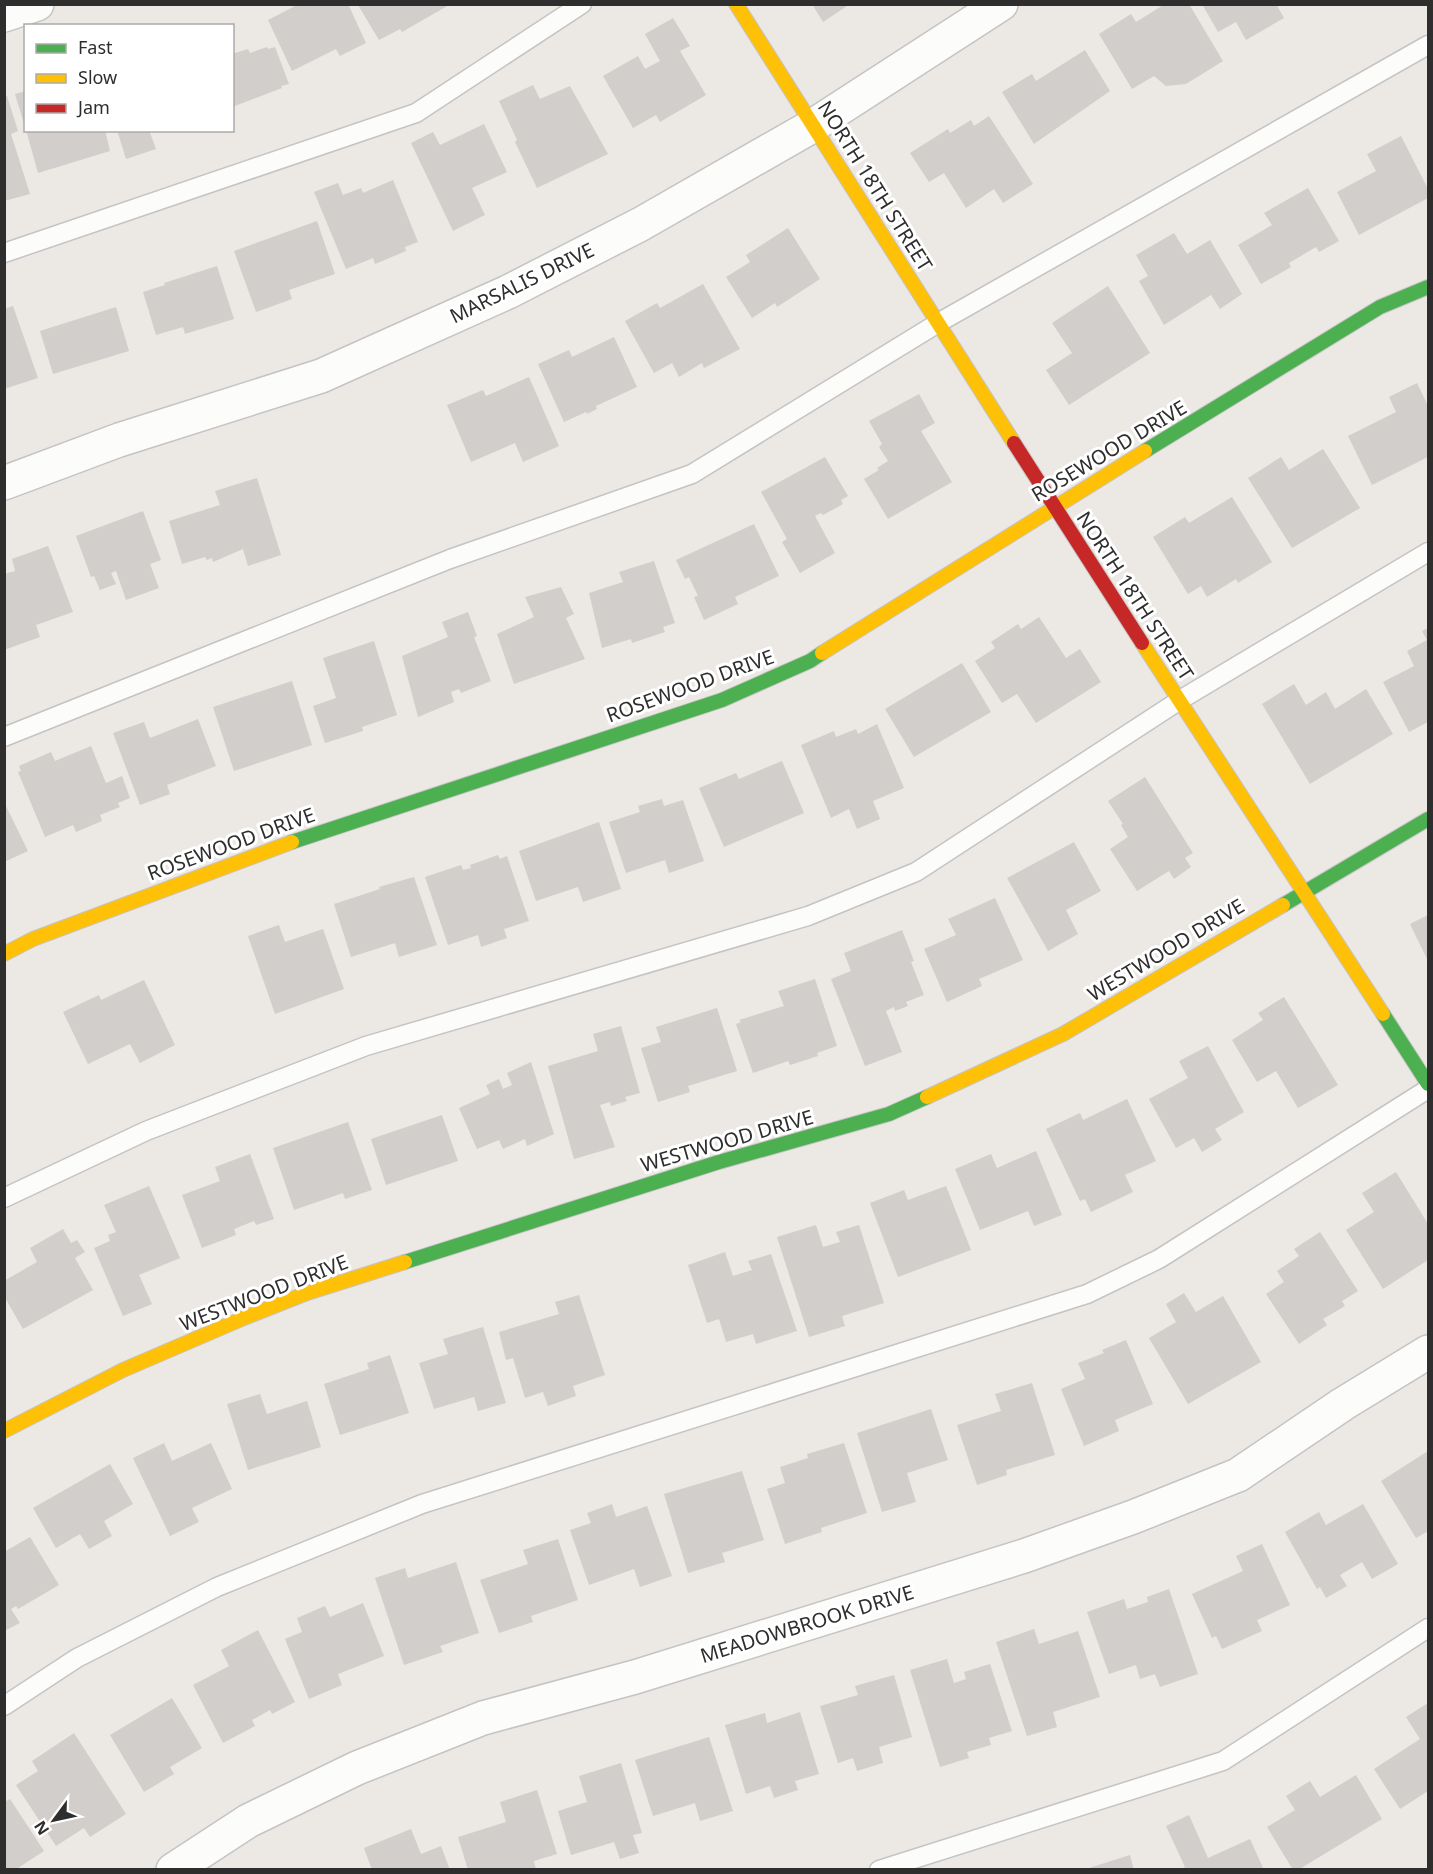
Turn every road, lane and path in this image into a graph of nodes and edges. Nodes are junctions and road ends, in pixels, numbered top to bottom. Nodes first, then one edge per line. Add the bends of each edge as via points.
1 (37, 4) edge
2 (582, 4) edge
3 (736, 4) edge
4 (1001, 4) edge
5 (4, 15) edge
6 (1428, 45) edge
7 (814, 125) junction
8 (4, 253) edge
9 (1428, 287) edge
10 (938, 323) junction
11 (4, 483) edge
12 (1053, 507) junction
13 (1428, 552) edge
14 (1180, 700) junction
15 (4, 738) edge
16 (1428, 819) edge
17 (1305, 891) junction
18 (4, 954) edge
19 (1428, 1084) edge
20 (1428, 1089) edge
21 (4, 1197) edge
22 (1428, 1352) edge
23 (4, 1431) edge
24 (1428, 1628) edge
25 (4, 1706) edge
26 (172, 1869) edge
27 (879, 1869) edge

1 - 5 street
2 - 8 lane via 416,113
3 - 7 street, NORTH 18TH STREET
4 - 7 street, MARSALIS DRIVE
6 - 10 lane
7 - 10 street, NORTH 18TH STREET
7 - 11 street, MARSALIS DRIVE via 641,224 518,287 321,376 119,440
9 - 12 street, ROSEWOOD DRIVE via 1380,307
10 - 12 street, NORTH 18TH STREET
10 - 15 lane via 692,474 450,559
12 - 14 street, NORTH 18TH STREET
12 - 18 street, ROSEWOOD DRIVE via 810,661 722,700 330,828 33,939
13 - 14 lane
14 - 17 street, NORTH 18TH STREET
14 - 21 lane via 916,872 807,916 366,1046 146,1131
16 - 17 street, WESTWOOD DRIVE
17 - 19 street, NORTH 18TH STREET
17 - 23 street, WESTWOOD DRIVE via 1063,1034 890,1114 719,1162 307,1293 123,1370
20 - 25 lane via 1160,1259 1087,1294 422,1504 217,1587 77,1659
22 - 26 street, MEADOWBROOK DRIVE via 1238,1475 1024,1556 635,1677 483,1718 357,1768 248,1821
24 - 27 lane via 1223,1761

